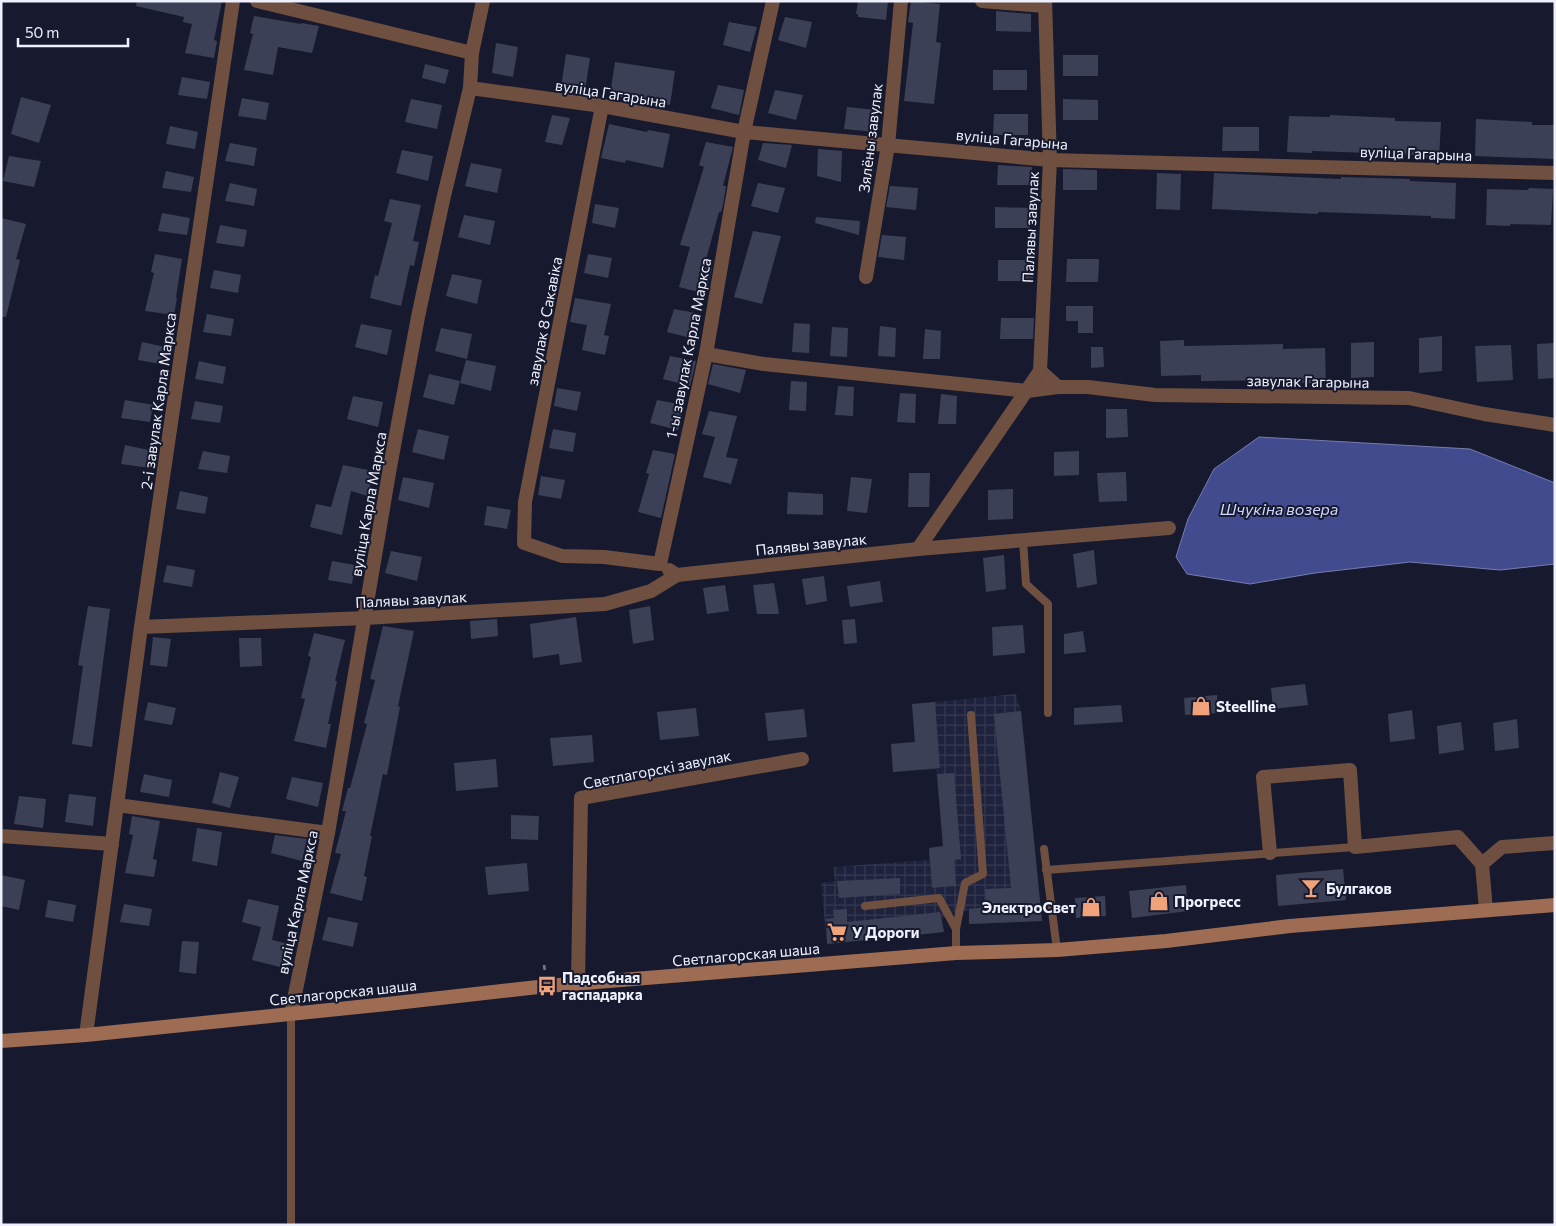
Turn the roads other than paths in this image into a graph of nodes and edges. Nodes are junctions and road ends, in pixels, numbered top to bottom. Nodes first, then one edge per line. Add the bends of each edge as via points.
1 (233, 1) edge
2 (257, 1) edge
3 (483, 1) edge
4 (773, 1) edge
5 (901, 1) edge
6 (982, 1) edge
7 (1045, 4) edge
8 (472, 53) junction
9 (470, 88) junction
10 (602, 106) junction
11 (744, 132) junction
12 (888, 145) junction
13 (1050, 160) junction
14 (1555, 173) edge
15 (866, 277) dead end
16 (706, 354) junction
17 (1040, 371) junction
18 (1058, 386) junction
19 (1027, 391) junction
20 (1555, 425) edge
21 (1169, 528) dead end
22 (1023, 540) junction
23 (918, 549) junction
24 (660, 564) junction
25 (677, 575) junction
26 (365, 618) junction
27 (140, 627) junction
28 (1048, 713) dead end
29 (971, 715) dead end
30 (802, 759) dead end
31 (117, 805) junction
32 (328, 833) junction
33 (1, 836) edge
34 (1555, 843) edge
35 (112, 844) junction
36 (1355, 847) junction
37 (1044, 849) dead end
38 (1270, 854) junction
39 (1482, 864) junction
40 (1046, 870) junction
41 (1555, 904) edge
42 (865, 906) dead end
43 (1486, 910) junction
44 (956, 929) junction
45 (1057, 950) junction
46 (956, 954) junction
47 (578, 983) junction
48 (291, 1014) junction
49 (86, 1035) junction
50 (1, 1041) edge
51 (291, 1225) edge

1 - 27 street, 2-і завулак Карла Маркса
2 - 8 street
3 - 8 street, вуліца Карла Маркса
4 - 11 street, 1-ы завулак Карла Маркса
5 - 12 street, Зялёны завулак
6 - 7 street
7 - 13 street, Палявы завулак
8 - 9 street, вуліца Карла Маркса
9 - 10 street, вуліца Гагарына
9 - 26 street, вуліца Карла Маркса via 418,317
10 - 11 street, вуліца Гагарына
10 - 24 street, завулак 8 Сакавіка via 525,502 524,543 562,556
11 - 12 street, вуліца Гагарына
11 - 16 street, 1-ы завулак Карла Маркса
12 - 13 street, вуліца Гагарына
12 - 15 street, Зялёны завулак
13 - 14 street, вуліца Гагарына
13 - 17 street, Палявы завулак
16 - 19 street via 764,364
16 - 24 street, 1-ы завулак Карла Маркса
17 - 18 street
17 - 19 street
18 - 19 street, завулак Гагарына
18 - 20 street, завулак Гагарына via 1155,396 1409,398
19 - 23 street
21 - 22 street, Палявы завулак
22 - 23 street, Палявы завулак
22 - 28 lane via 1026,584 1048,604
23 - 25 street, Палявы завулак
24 - 25 street
25 - 26 street, Палявы завулак via 651,590 604,604
26 - 27 street, Палявы завулак
26 - 32 street, вуліца Карла Маркса
27 - 31 street, 2-і завулак Карла Маркса
29 - 44 lane via 983,874 965,883
30 - 47 street, Светлагорскі завулак via 581,798
31 - 32 street
31 - 35 street, 2-і завулак Карла Маркса
32 - 48 street, вуліца Карла Маркса
33 - 35 street
34 - 39 street via 1502,847
35 - 49 street, 2-і завулак Карла Маркса
36 - 38 lane
36 - 38 street via 1350,770 1262,777
36 - 39 street via 1458,838
37 - 40 lane
38 - 40 lane
39 - 43 street
40 - 45 lane
41 - 43 main road, Светлагорская шаша
42 - 44 lane via 939,898
43 - 45 main road, Светлагорская шаша
44 - 46 lane
45 - 46 main road, Светлагорская шаша
46 - 47 main road, Светлагорская шаша
47 - 48 main road, Светлагорская шаша
48 - 49 main road, Светлагорская шаша
48 - 51 lane
49 - 50 main road, Светлагорская шаша

